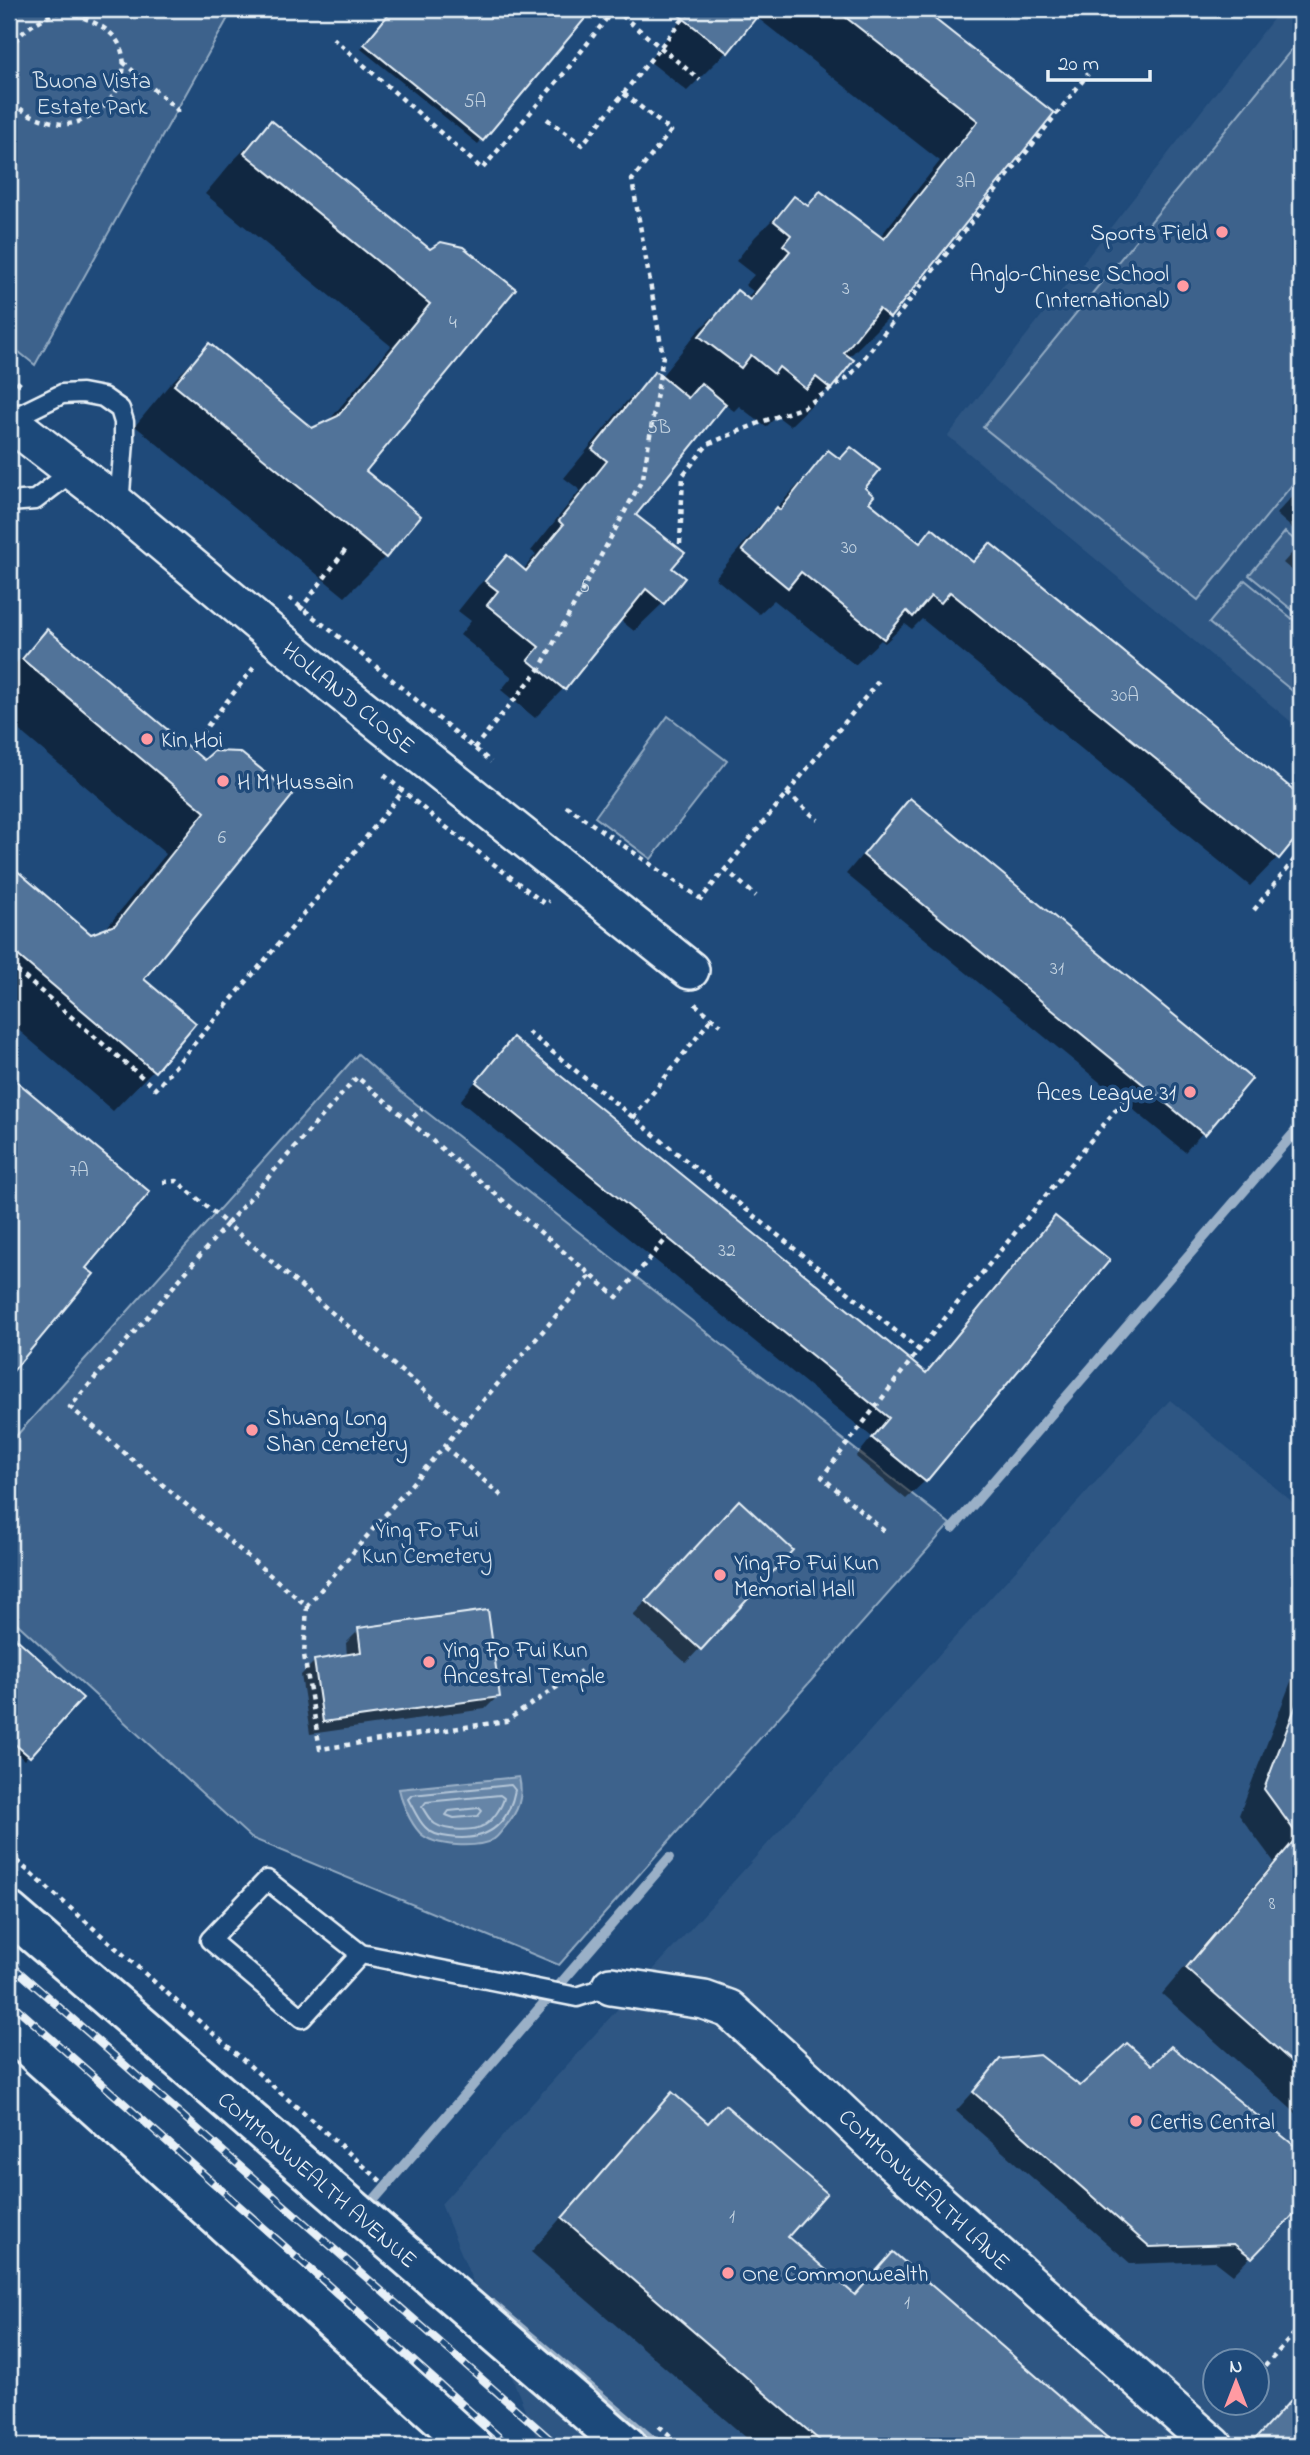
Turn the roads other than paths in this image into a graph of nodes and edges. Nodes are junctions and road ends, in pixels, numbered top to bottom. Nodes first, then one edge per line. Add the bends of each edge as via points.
1 (9, 420) edge
2 (73, 471) junction
3 (9, 502) edge
4 (119, 506) junction
5 (690, 970) dead end
6 (9, 1912) edge
7 (361, 1954) junction
8 (611, 1986) joint
9 (9, 2029) edge
10 (472, 2446) edge
11 (628, 2446) edge
12 (1214, 2446) edge

1 - 2 street, HOLLAND CLOSE
1 - 4 lane via 62,394 103,397 120,410 124,441
2 - 3 lane via 35,500
2 - 4 street, HOLLAND CLOSE
4 - 5 street, HOLLAND CLOSE via 334,686
6 - 11 main road, COMMONWEALTH AVENUE
7 - 7 lane via 302,2018 210,1940 267,1880
7 - 8 lane via 577,1997
8 - 12 street, COMMONWEALTH LANE via 705,2000 729,2009 891,2161
9 - 10 main road

